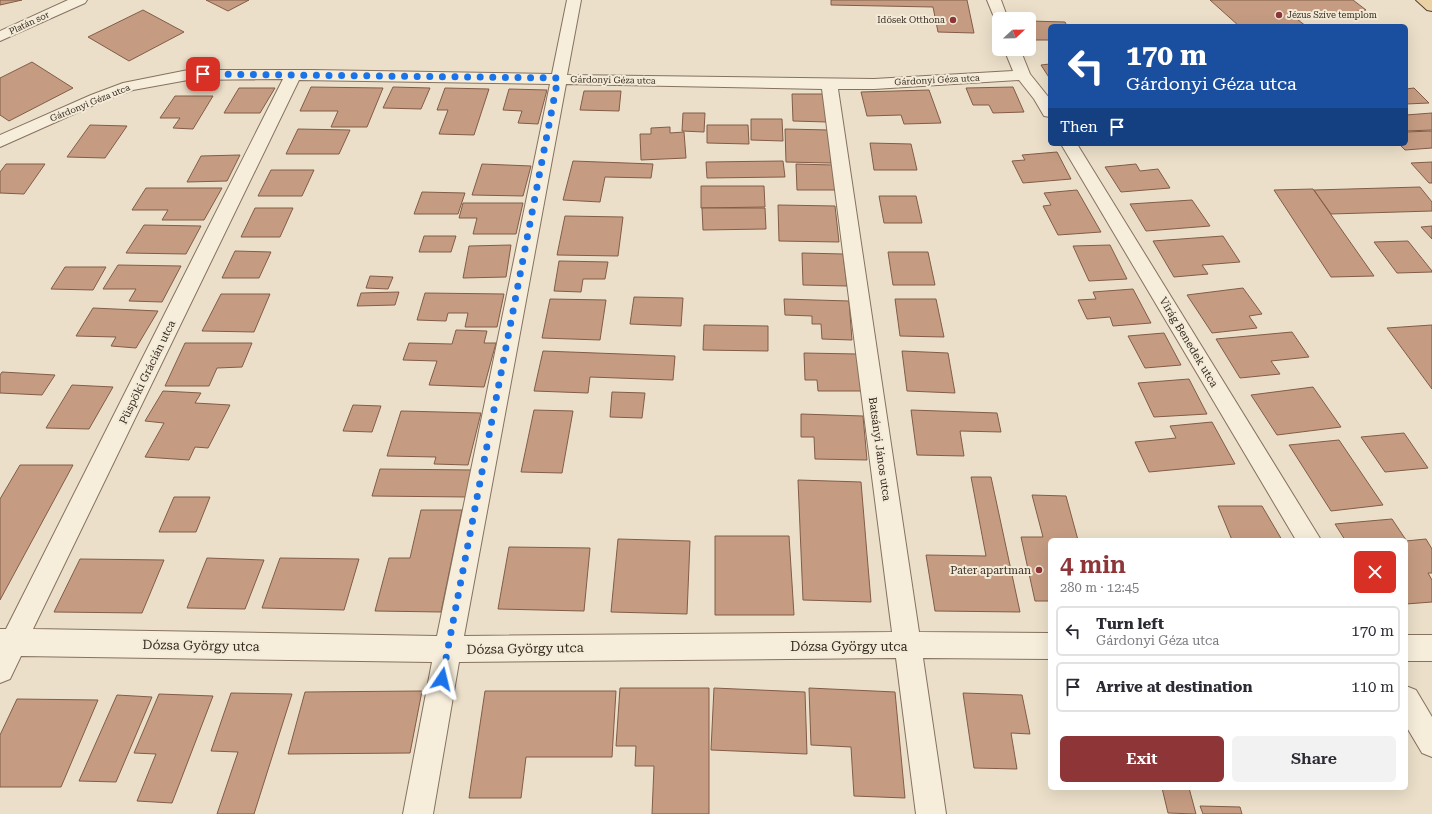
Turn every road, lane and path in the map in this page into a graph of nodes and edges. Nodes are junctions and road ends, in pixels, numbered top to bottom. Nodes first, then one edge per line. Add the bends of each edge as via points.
1 (80, 0) edge
2 (574, 0) edge
3 (994, 0) edge
4 (1423, 0) edge
5 (1432, 7) edge
6 (998, 12) edge
7 (0, 37) edge
8 (1015, 56) edge
9 (293, 75) junction
10 (1023, 75) junction
11 (558, 78) junction
12 (829, 84) junction
13 (1048, 109) edge
14 (0, 142) edge
15 (1071, 146) edge
16 (1308, 538) edge
17 (7, 642) edge
18 (907, 645) junction
19 (1048, 646) edge
20 (1408, 648) edge
21 (1432, 648) edge
22 (448, 649) junction
23 (0, 669) edge
24 (1408, 703) edge
25 (1432, 743) edge
26 (418, 814) edge
27 (931, 814) edge

1 - 7 street, Platán sor
2 - 11 street
3 - 6 street
4 - 5 main road
8 - 10 street
9 - 11 street, Gárdonyi Géza utca
9 - 14 street, Gárdonyi Géza utca via 188,75 129,86
9 - 17 street, Püspöki Grácián utca
10 - 12 street, Gárdonyi Géza utca via 874,84
10 - 13 street
11 - 12 street, Gárdonyi Géza utca
11 - 22 street
12 - 18 street, Batsányi János utca
15 - 16 street, Virág Benedek utca
17 - 22 street, Dózsa György utca
17 - 23 street, Püspöki Grácián utca
18 - 19 street, Dózsa György utca
18 - 22 street, Dózsa György utca
18 - 27 street, Batsányi János utca
20 - 21 street
22 - 26 street
24 - 25 street

